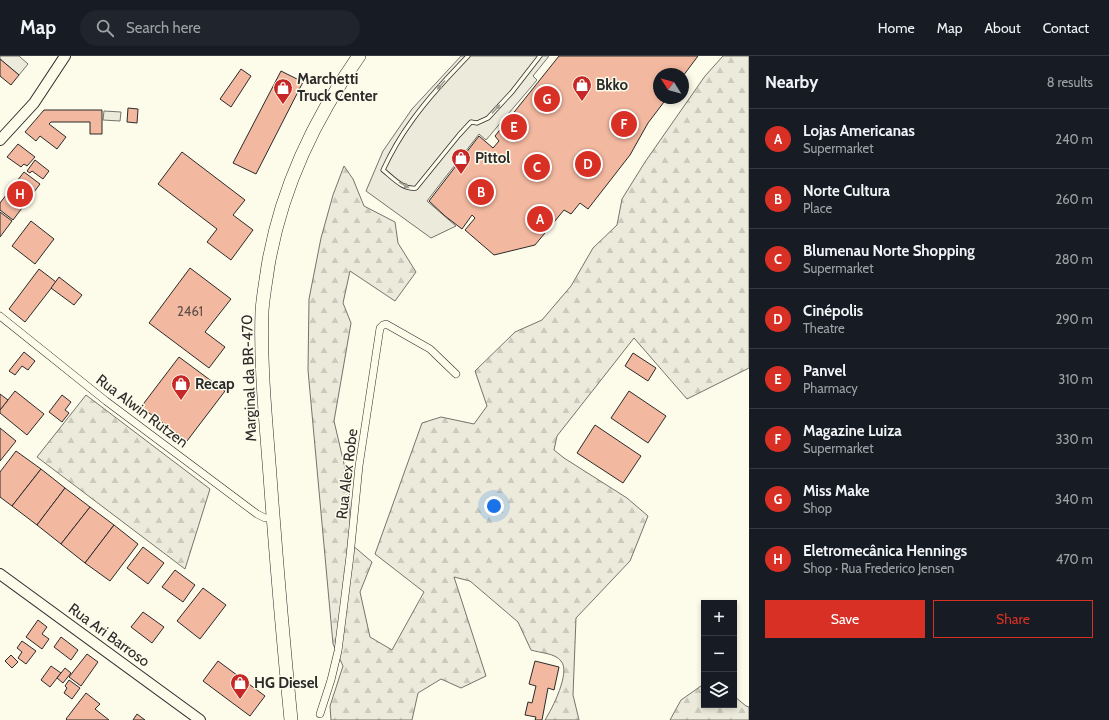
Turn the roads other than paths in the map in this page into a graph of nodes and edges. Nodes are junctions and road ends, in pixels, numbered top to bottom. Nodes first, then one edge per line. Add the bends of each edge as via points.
1 (66, 56) edge
2 (359, 56) edge
3 (468, 56) edge
4 (540, 56) edge
5 (0, 140) edge
6 (0, 316) edge
7 (456, 374) dead end
8 (273, 518) junction
9 (0, 574) edge
10 (320, 714) dead end
11 (200, 720) edge
12 (291, 720) edge

1 - 5 street via 34,103
2 - 8 highway, Marginal da BR-470 via 322,112 298,162 272,245 263,296 262,347
3 -> 4 lane via 410,122 383,170 406,187 416,188 471,122 477,123 488,118
6 - 8 street, Rua Alwin Rutzen via 106,401 257,514
7 - 10 street, Rua Alex Robe via 430,349 386,324 380,328 359,466 338,651 332,680
8 - 12 highway, Marginal da BR-470
9 - 11 street, Rua Ari Barroso

